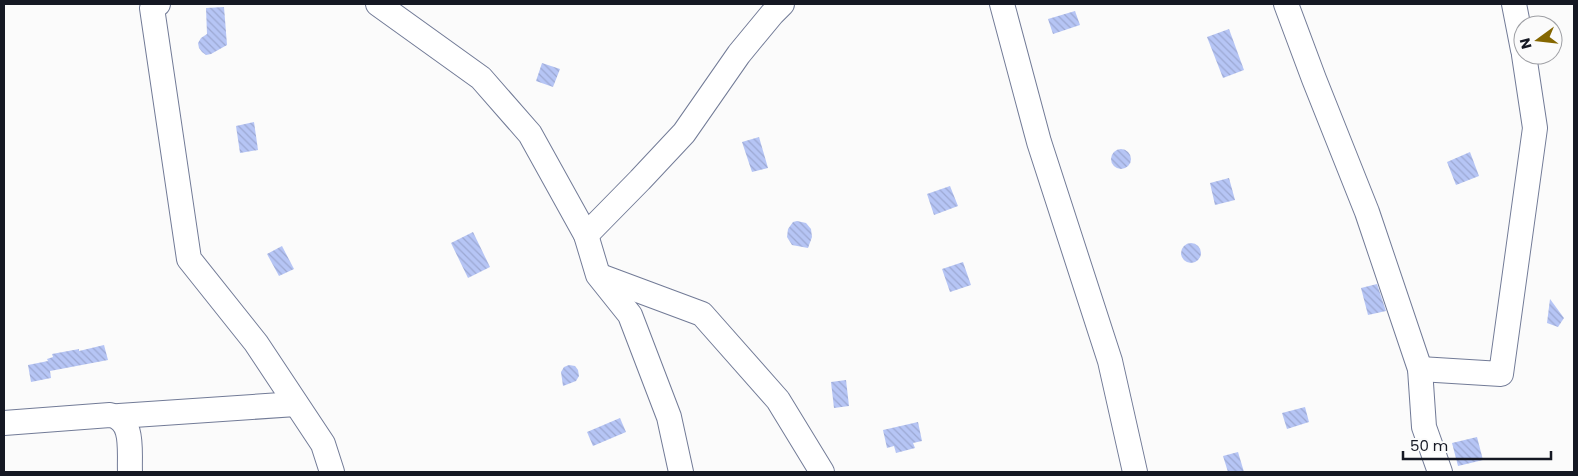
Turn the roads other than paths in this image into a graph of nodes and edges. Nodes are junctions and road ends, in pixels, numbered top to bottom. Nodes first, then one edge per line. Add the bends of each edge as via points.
1 (158, 4) edge
2 (378, 4) edge
3 (782, 4) edge
4 (1002, 4) edge
5 (1286, 4) edge
6 (1526, 65) edge
7 (586, 234) junction
8 (598, 275) junction
9 (1420, 369) junction
10 (296, 404) junction
11 (119, 416) junction
12 (4, 423) edge
13 (130, 472) edge
14 (332, 472) edge
15 (681, 472) edge
16 (822, 472) edge
17 (1135, 472) edge
18 (1440, 472) edge

1 - 10 street via 152,8 188,259 256,343
2 - 7 street via 481,78 530,134
3 - 7 street via 739,54 684,133
4 - 17 street via 1039,142 1110,360
5 - 9 street via 1367,212
6 - 9 street via 1535,128 1501,374
7 - 8 street
8 - 15 street via 630,315 669,417
8 - 16 street via 702,314 778,400
9 - 18 street via 1424,427
10 - 11 street
10 - 14 street via 323,444
11 - 12 street
11 - 13 street via 128,430

